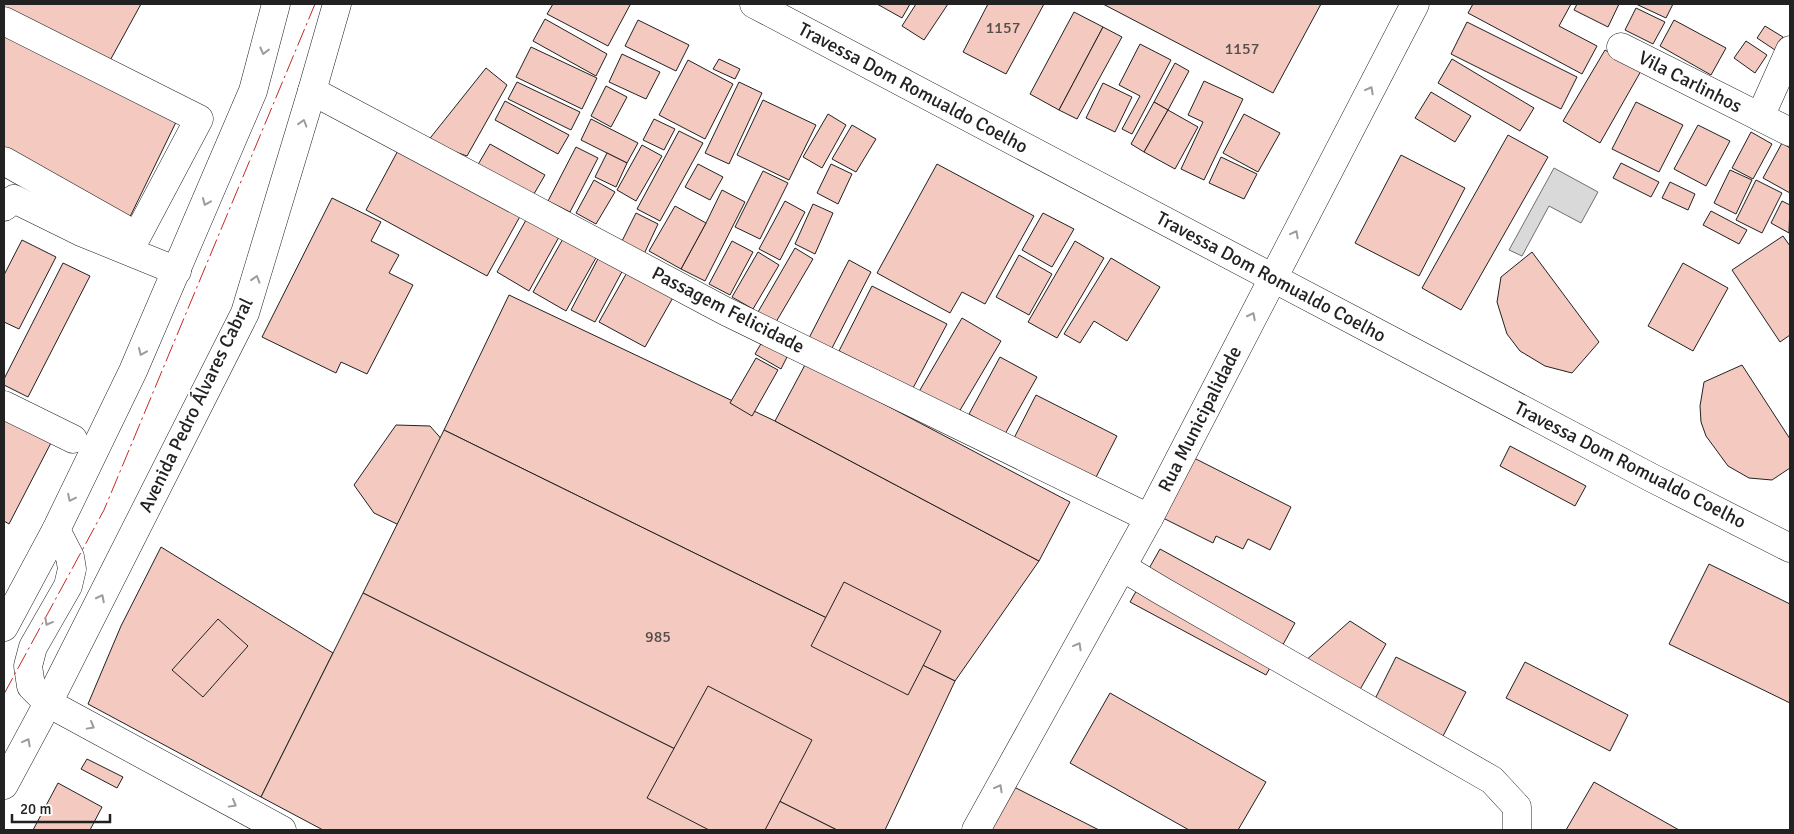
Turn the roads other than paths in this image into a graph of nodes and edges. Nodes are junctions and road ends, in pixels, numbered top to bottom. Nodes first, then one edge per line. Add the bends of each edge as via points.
1 (276, 4) edge
2 (337, 4) edge
3 (754, 4) edge
4 (1415, 4) edge
5 (4, 21) edge
6 (1621, 47) dead end
7 (1790, 50) edge
8 (312, 91) junction
9 (1760, 117) junction
10 (1790, 132) edge
11 (4, 161) edge
12 (4, 207) edge
13 (176, 271) junction
14 (1272, 277) junction
15 (4, 405) edge
16 (73, 440) dead end
17 (1149, 518) junction
18 (56, 530) junction
19 (1790, 548) edge
20 (1122, 567) junction
21 (4, 627) edge
22 (48, 703) junction
23 (4, 785) edge
24 (282, 830) edge
25 (976, 830) edge
26 (1517, 830) edge

1 -> 13 street via 253,91
2 - 8 street, Avenida Pedro Álvares Cabral
3 - 14 street, Travessa Dom Romualdo Coelho
14 -> 4 street, Rua Municipalidade
5 - 11 street via 199,119 136,236
6 - 9 street, Vila Carlinhos
7 - 9 street, Vila Carlinhos
8 - 17 street, Passagem Felicidade via 725,310
22 -> 8 street, Avenida Pedro Álvares Cabral via 245,313
9 - 10 street, Vila Carlinhos
12 - 13 street via 14,199 81,232
13 -> 18 street via 133,371
17 -> 14 street, Rua Municipalidade
14 - 19 street, Travessa Dom Romualdo Coelho
15 - 16 street
17 - 20 street, Rua Municipalidade
18 - 21 street
18 -> 22 street via 70,557 72,570 68,586 33,647 28,666 31,686
25 -> 20 street, Rua Municipalidade
20 - 26 street via 1492,780 1518,807
23 -> 22 street, Avenida Pedro Álvares Cabral
22 -> 24 street

